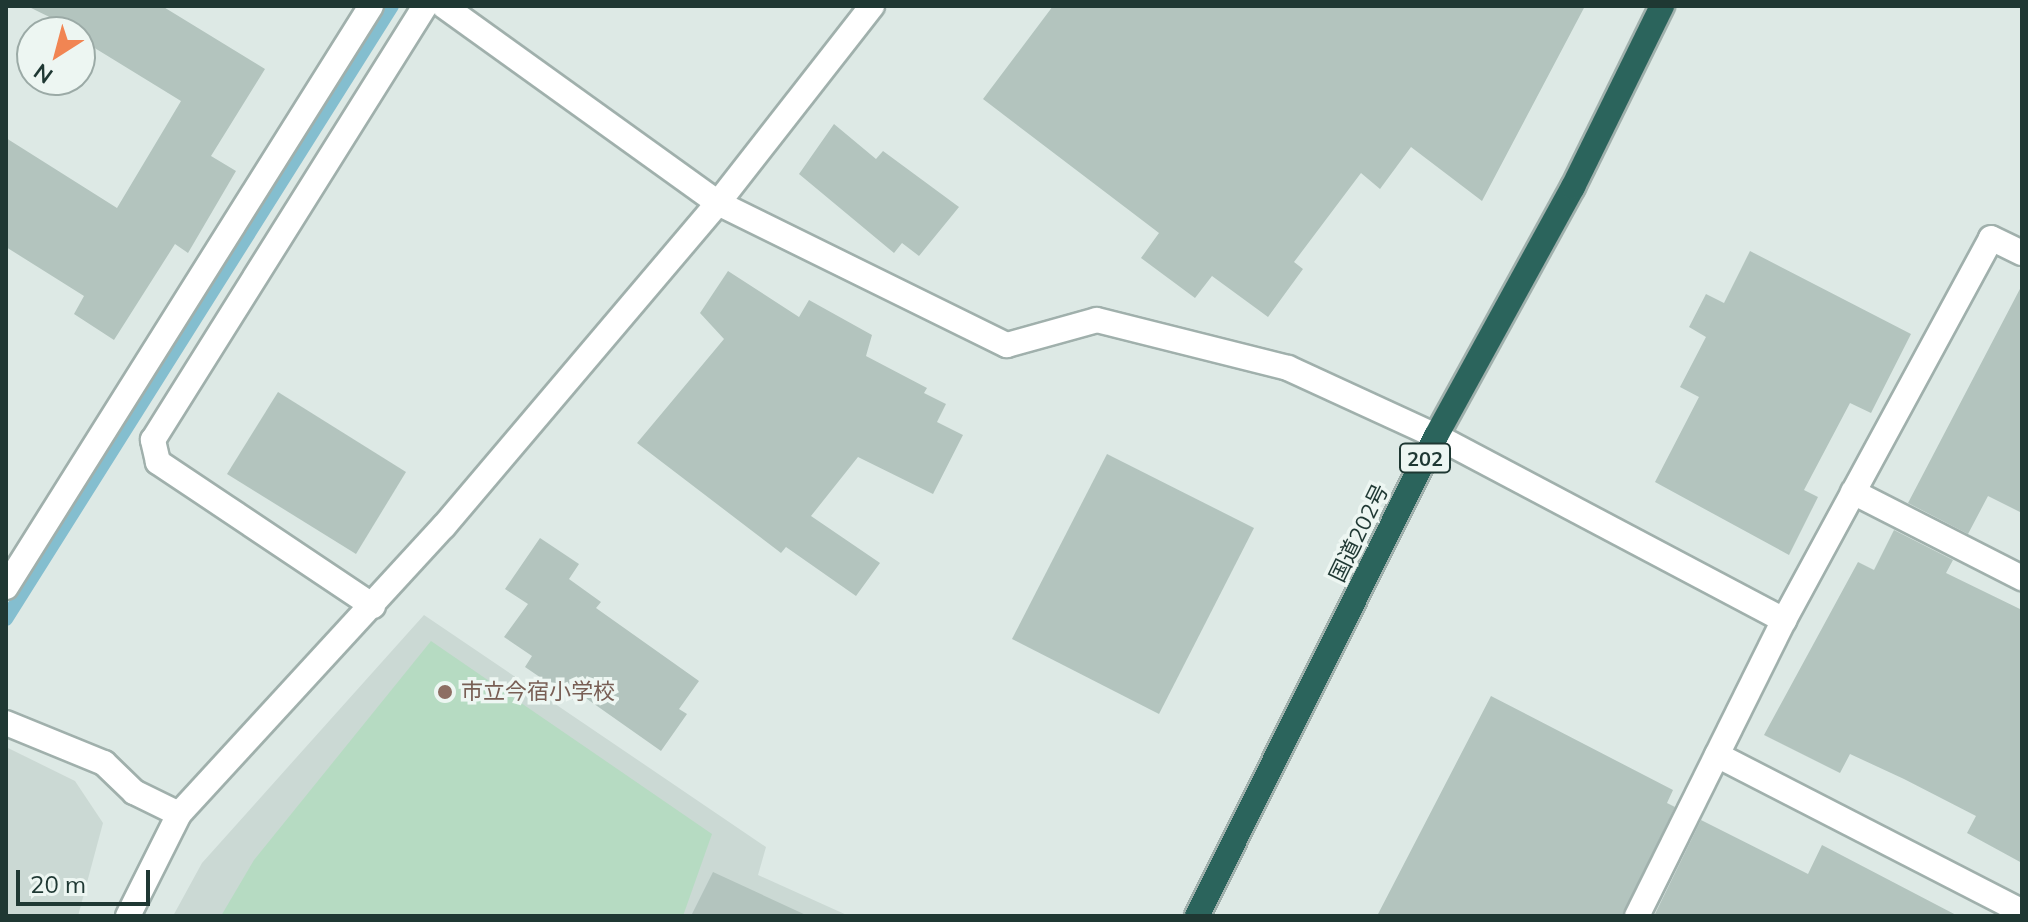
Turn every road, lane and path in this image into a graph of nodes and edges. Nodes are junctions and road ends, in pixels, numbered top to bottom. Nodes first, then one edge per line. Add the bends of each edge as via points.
1 (371, 6) edge
2 (425, 6) edge
3 (444, 6) edge
4 (872, 6) edge
5 (1662, 6) edge
6 (718, 203) junction
7 (2022, 253) edge
8 (1436, 436) junction
9 (1853, 492) junction
10 (2022, 578) edge
11 (6, 587) edge
12 (373, 606) junction
13 (1784, 620) junction
14 (6, 723) edge
15 (1717, 755) junction
16 (179, 814) junction
17 (2022, 912) edge
18 (128, 916) edge
19 (1197, 916) edge
20 (1637, 916) edge

1 - 11 street
2 - 12 street via 153,440 158,462
3 - 6 street
4 - 6 street
5 - 8 highway, 国道202号 / 202 via 1573,187
6 - 8 street via 1007,345 1097,320 1288,368
6 - 12 street
7 - 9 street via 1991,238
8 - 13 street
8 - 19 highway, 国道202号 / 202
9 - 10 street
9 - 13 street
12 - 16 street
13 - 15 street
14 - 16 street via 104,763 134,792
15 - 17 street
15 - 20 street
16 - 18 street

